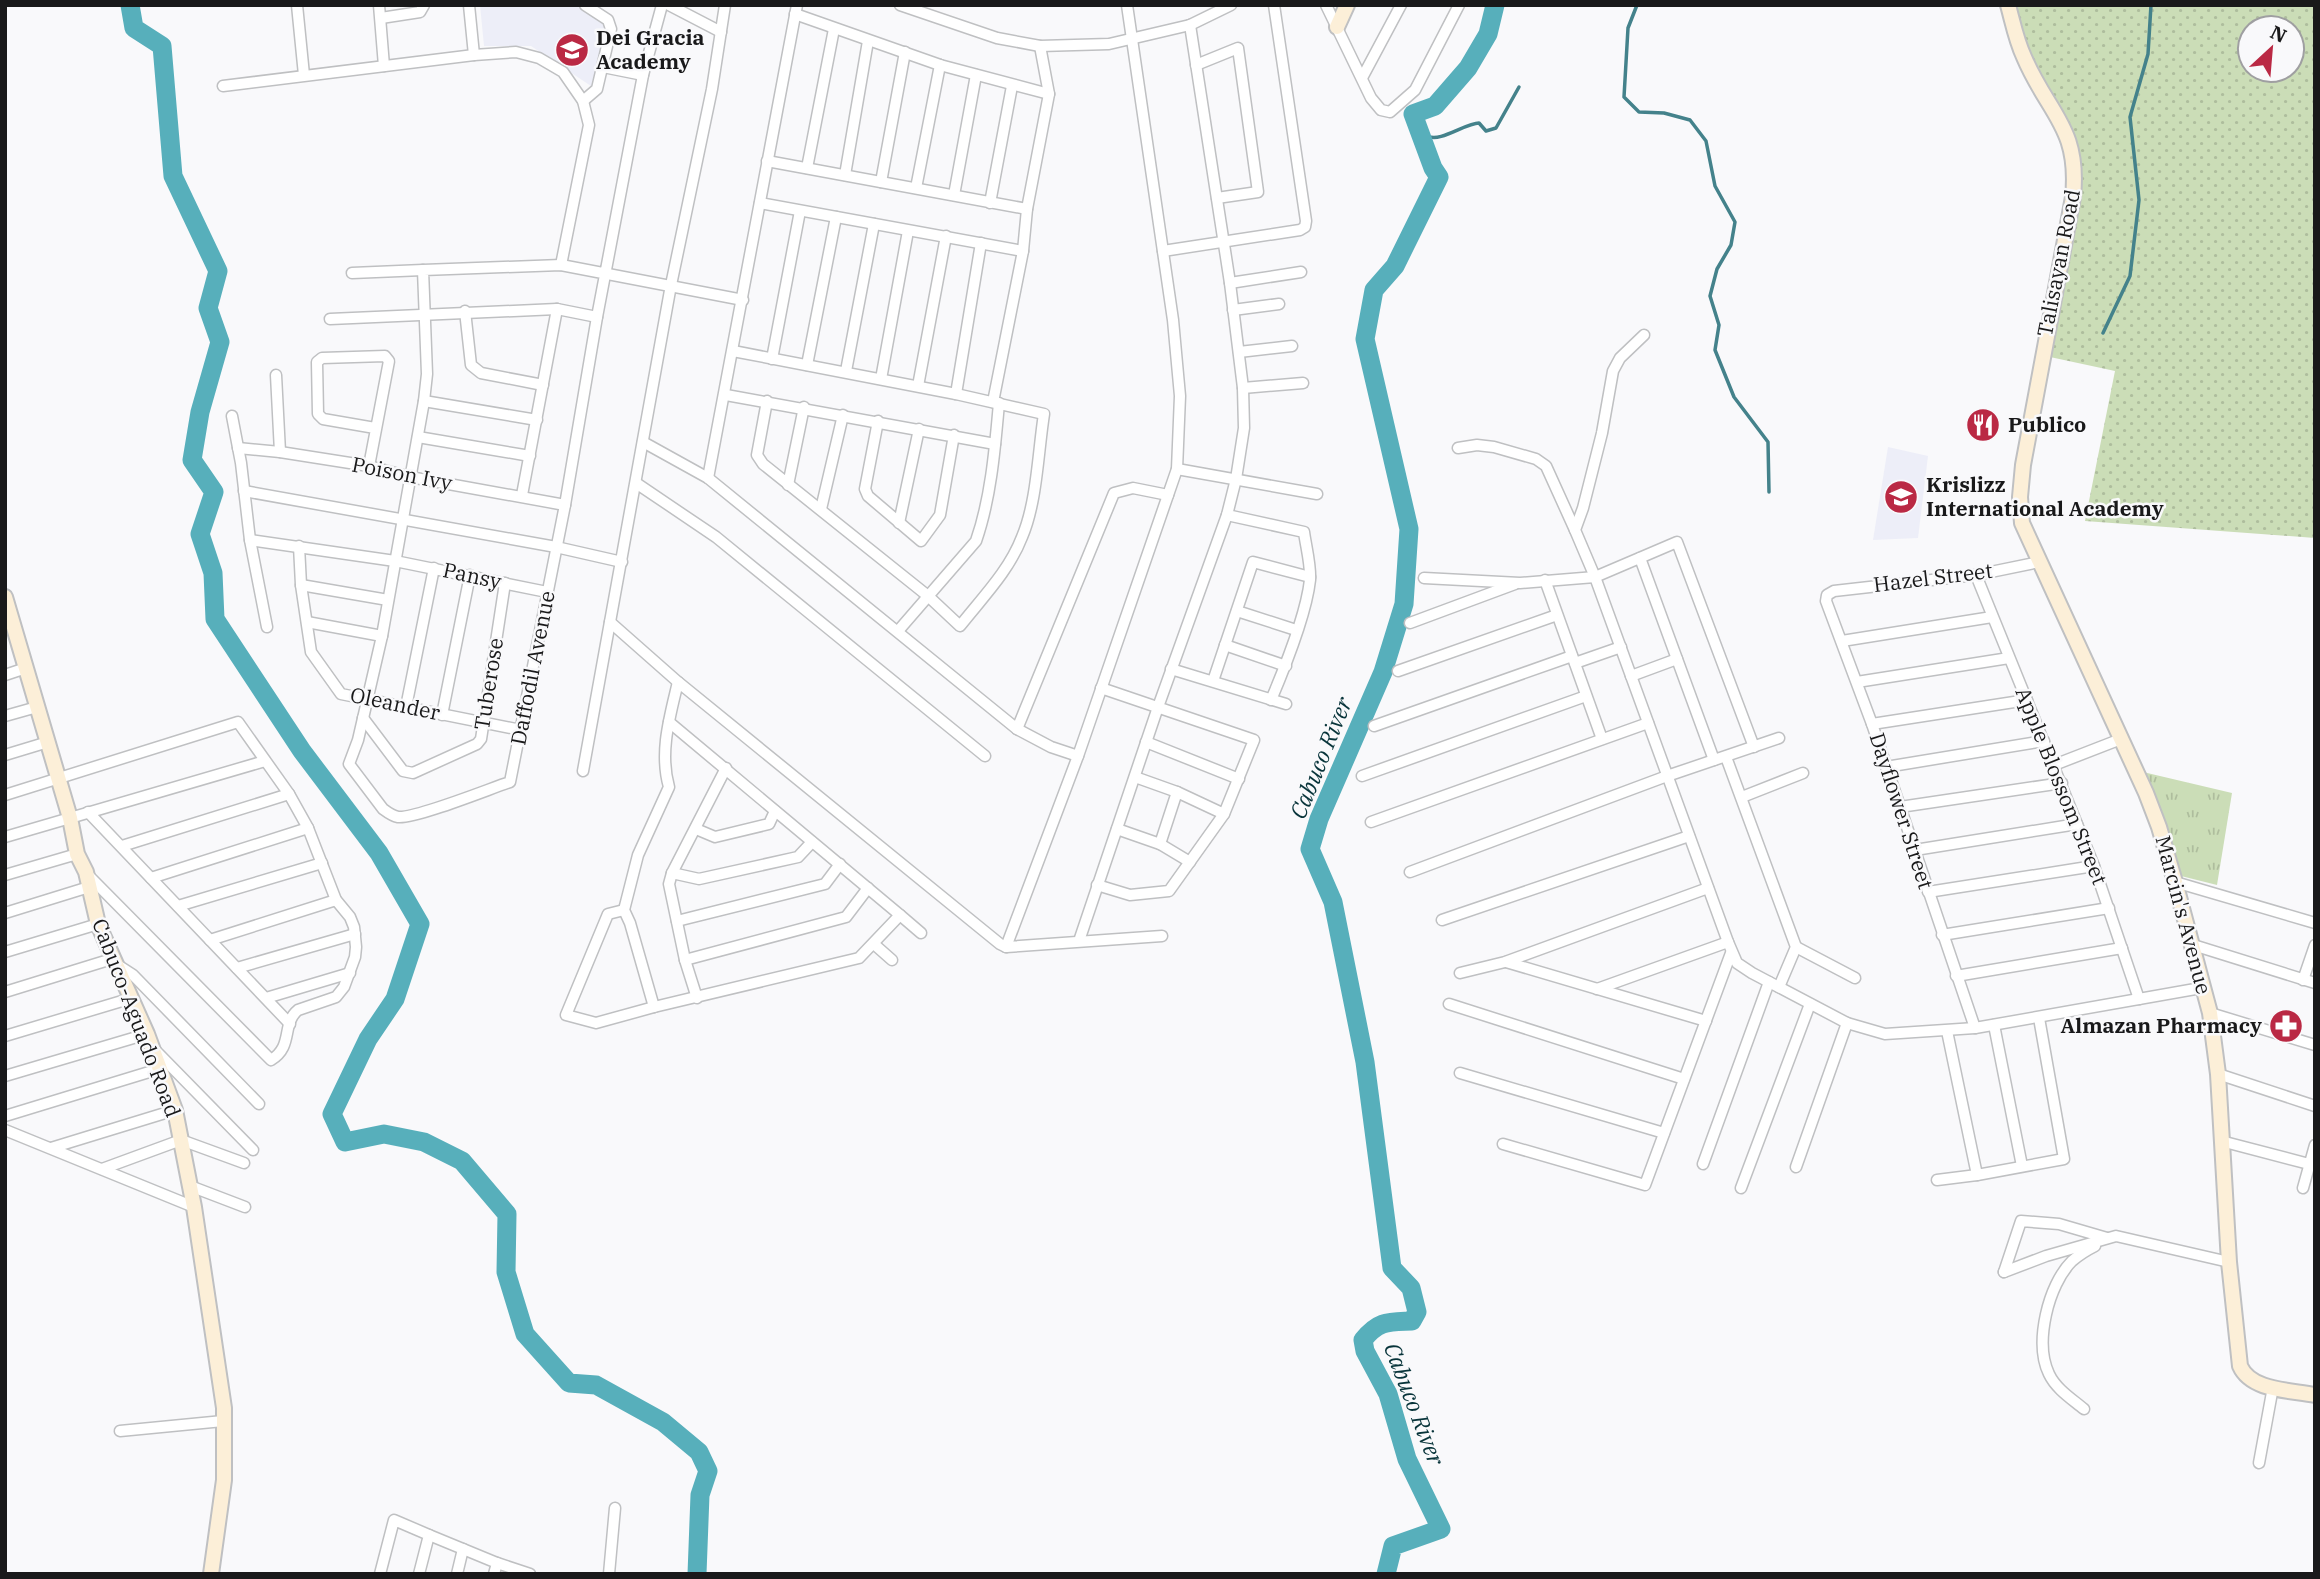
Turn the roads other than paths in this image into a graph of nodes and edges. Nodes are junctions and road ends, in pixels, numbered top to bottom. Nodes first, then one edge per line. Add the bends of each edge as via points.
1 (297, 5) edge
2 (379, 5) edge
3 (424, 5) edge
4 (469, 5) edge
5 (585, 5) edge
6 (662, 5) edge
7 (669, 5) edge
8 (725, 5) edge
9 (900, 5) edge
10 (1127, 5) edge
11 (1231, 5) edge
12 (1274, 5) edge
13 (1326, 5) edge
14 (1347, 5) edge
15 (1401, 5) edge
16 (1459, 5) edge
17 (2008, 5) edge
18 (796, 10) edge
19 (381, 18) junction
20 (1190, 25) junction
21 (1337, 27) junction
22 (834, 29) junction
23 (720, 32) junction
24 (1131, 38) junction
25 (868, 41) junction
26 (1040, 46) junction
27 (905, 52) junction
28 (474, 55) junction
29 (940, 65) junction
30 (1196, 65) junction
31 (384, 66) junction
32 (603, 67) junction
33 (304, 75) junction
34 (643, 75) junction
35 (976, 75) junction
36 (1362, 78) junction
37 (223, 86) dead end
38 (1012, 86) junction
39 (1049, 93) junction
40 (583, 101) junction
41 (767, 161) junction
42 (807, 168) junction
43 (845, 175) junction
44 (881, 182) junction
45 (916, 188) junction
46 (954, 195) junction
47 (1217, 198) junction
48 (760, 203) junction
49 (990, 203) junction
50 (1027, 209) junction
51 (800, 211) junction
52 (836, 217) junction
53 (874, 224) junction
54 (908, 231) junction
55 (946, 236) junction
56 (1223, 241) junction
57 (981, 243) junction
58 (1023, 251) junction
59 (1163, 251) junction
60 (561, 265) junction
61 (423, 270) junction
62 (1301, 272) dead end
63 (352, 273) dead end
64 (606, 274) junction
65 (1230, 283) junction
66 (671, 285) junction
67 (743, 300) junction
68 (1279, 304) dead end
69 (557, 309) junction
70 (1233, 310) junction
71 (465, 311) junction
72 (424, 313) junction
73 (597, 317) junction
74 (330, 319) dead end
75 (1644, 335) dead end
76 (1292, 346) dead end
77 (733, 351) junction
78 (1239, 352) junction
79 (772, 359) junction
80 (807, 365) junction
81 (846, 372) junction
82 (276, 375) dead end
83 (881, 379) junction
84 (1303, 383) dead end
85 (543, 385) junction
86 (918, 386) junction
87 (1243, 388) junction
88 (956, 394) junction
89 (726, 395) junction
90 (424, 401) junction
91 (767, 401) junction
92 (996, 402) junction
93 (804, 407) junction
94 (843, 415) junction
95 (232, 416) dead end
96 (537, 420) junction
97 (878, 421) junction
98 (375, 428) junction
99 (919, 429) junction
100 (954, 435) junction
101 (418, 437) junction
102 (643, 442) junction
103 (995, 444) junction
104 (238, 448) junction
105 (1458, 448) dead end
106 (280, 452) junction
107 (530, 456) junction
108 (369, 466) junction
109 (1177, 469) junction
110 (410, 477) junction
111 (708, 478) junction
112 (1236, 479) junction
113 (636, 483) junction
114 (788, 485) junction
115 (244, 491) junction
116 (1317, 494) dead end
117 (522, 495) junction
118 (1168, 495) junction
119 (565, 505) junction
120 (821, 509) junction
121 (1227, 514) junction
122 (402, 519) junction
123 (899, 523) junction
124 (1575, 530) junction
125 (2024, 533) joint
126 (250, 540) junction
127 (299, 546) junction
128 (556, 547) junction
129 (1640, 558) junction
130 (395, 561) junction
131 (622, 562) junction
132 (2039, 562) junction
133 (434, 568) junction
134 (470, 575) junction
135 (1976, 575) junction
136 (1595, 577) junction
137 (1310, 578) junction
138 (1424, 578) dead end
139 (1545, 580) junction
140 (505, 583) junction
141 (1520, 583) junction
142 (301, 585) junction
143 (547, 592) junction
144 (1827, 594) joint
145 (928, 596) junction
146 (5, 597) edge
147 (388, 600) junction
148 (1237, 611) junction
149 (1557, 615) junction
150 (1992, 617) junction
151 (307, 622) junction
152 (610, 622) junction
153 (1410, 623) dead end
154 (267, 627) dead end
155 (1296, 630) junction
156 (898, 631) junction
157 (382, 636) junction
158 (1842, 641) junction
159 (1225, 645) junction
160 (1620, 647) junction
161 (1573, 659) junction
162 (1676, 659) junction
163 (2009, 659) junction
164 (1286, 666) junction
165 (26, 668) junction
166 (1171, 669) junction
167 (1398, 671) dead end
168 (5, 674) edge
169 (1631, 676) junction
170 (1213, 681) junction
171 (678, 682) junction
172 (1857, 682) junction
173 (1101, 688) junction
174 (1586, 696) junction
175 (368, 700) junction
176 (1271, 700) junction
177 (2027, 700) junction
178 (1286, 704) dead end
179 (1158, 706) junction
180 (37, 707) junction
181 (406, 707) junction
182 (442, 715) junction
183 (5, 716) edge
184 (363, 718) junction
185 (482, 722) junction
186 (669, 722) junction
187 (1648, 723) junction
188 (1872, 724) junction
189 (1374, 726) dead end
190 (1017, 729) junction
191 (520, 730) junction
192 (1779, 738) dead end
193 (1602, 739) junction
194 (2121, 739) junction
195 (2043, 741) junction
196 (48, 742) junction
197 (1146, 742) junction
198 (1754, 747) junction
199 (5, 755) edge
200 (985, 756) dead end
201 (1078, 756) junction
202 (1726, 757) junction
203 (265, 761) junction
204 (1714, 761) junction
205 (2054, 765) junction
206 (1886, 767) junction
207 (726, 768) junction
208 (583, 771) dead end
209 (1803, 773) dead end
210 (1362, 776) dead end
211 (1667, 776) junction
212 (1135, 777) junction
213 (58, 779) junction
214 (1239, 779) junction
215 (2062, 783) junction
216 (1177, 792) junction
217 (289, 794) junction
218 (5, 795) edge
219 (1742, 797) junction
220 (1900, 807) junction
221 (775, 811) junction
222 (88, 812) junction
223 (1224, 814) junction
224 (70, 818) junction
225 (1371, 822) dead end
226 (2077, 824) junction
227 (308, 828) junction
228 (696, 829) junction
229 (1117, 829) junction
230 (1689, 835) junction
231 (5, 837) edge
232 (812, 842) junction
233 (1160, 844) junction
234 (122, 846) junction
235 (1915, 850) junction
236 (77, 854) junction
237 (1190, 862) junction
238 (322, 863) junction
239 (840, 864) junction
240 (2094, 866) junction
241 (86, 872) junction
242 (672, 873) junction
243 (1410, 873) dead end
244 (5, 875) edge
245 (151, 878) junction
246 (2175, 882) junction
247 (1097, 885) junction
248 (89, 887) junction
249 (868, 888) junction
250 (1708, 888) junction
251 (1928, 892) junction
252 (336, 900) junction
253 (178, 906) junction
254 (2109, 908) junction
255 (624, 910) junction
256 (5, 913) edge
257 (900, 915) junction
258 (1442, 920) dead end
259 (677, 921) junction
260 (2315, 923) edge
261 (98, 924) junction
262 (921, 933) dead end
263 (355, 934) junction
264 (1942, 934) junction
265 (1162, 936) dead end
266 (210, 940) junction
267 (1079, 942) junction
268 (2190, 944) junction
269 (874, 945) junction
270 (2315, 945) edge
271 (1006, 947) junction
272 (1730, 947) junction
273 (1796, 947) junction
274 (2122, 948) junction
275 (5, 952) edge
276 (685, 960) junction
277 (891, 960) dead end
278 (116, 961) junction
279 (1505, 962) junction
280 (237, 968) junction
281 (350, 973) junction
282 (1460, 973) dead end
283 (1956, 976) junction
284 (1856, 978) dead end
285 (2304, 980) junction
286 (2315, 984) edge
287 (1774, 985) junction
288 (2202, 988) junction
289 (1597, 990) junction
290 (5, 992) edge
291 (132, 998) junction
292 (697, 998) junction
293 (266, 999) junction
294 (2139, 999) junction
295 (1449, 1004) dead end
296 (1810, 1004) junction
297 (654, 1007) junction
298 (2210, 1013) junction
299 (2039, 1018) junction
300 (1706, 1021) junction
301 (1847, 1023) junction
302 (290, 1024) junction
303 (1994, 1025) junction
304 (1975, 1028) junction
305 (1947, 1031) junction
306 (5, 1036) edge
307 (150, 1040) junction
308 (2315, 1045) edge
309 (159, 1069) junction
310 (1460, 1073) dead end
311 (2218, 1074) junction
312 (5, 1076) edge
313 (1684, 1079) junction
314 (259, 1104) dead end
315 (2315, 1105) edge
316 (175, 1110) junction
317 (5, 1116) edge
318 (5, 1130) edge
319 (1664, 1133) junction
320 (181, 1140) junction
321 (2221, 1141) junction
322 (1503, 1144) dead end
323 (2315, 1145) edge
324 (50, 1148) junction
325 (253, 1150) dead end
326 (244, 1163) dead end
327 (1703, 1164) dead end
328 (2309, 1164) junction
329 (2022, 1166) junction
330 (1796, 1167) dead end
331 (102, 1169) junction
332 (1977, 1175) junction
333 (1937, 1180) dead end
334 (190, 1186) junction
335 (1741, 1188) dead end
336 (2303, 1188) dead end
337 (194, 1207) junction
338 (245, 1207) dead end
339 (2107, 1238) junction
340 (2229, 1262) junction
341 (2273, 1387) junction
342 (2315, 1395) edge
343 (2084, 1409) dead end
344 (223, 1421) junction
345 (120, 1431) dead end
346 (2259, 1463) dead end
347 (615, 1508) dead end
348 (429, 1535) junction
349 (463, 1549) junction
350 (497, 1563) junction
351 (211, 1574) edge
352 (380, 1574) edge
353 (419, 1574) edge
354 (457, 1574) edge
355 (494, 1574) edge
356 (530, 1574) edge
357 (609, 1574) edge

1 - 33 street
2 - 19 street
3 - 19 street via 419,12
4 - 28 street
5 - 32 street via 608,20 611,29
6 - 34 street, Daffodil Avenue
7 - 23 street
8 - 23 street
9 - 26 street via 997,38
10 - 24 street
11 - 20 street
12 - 56 street via 1306,224 1300,230
13 - 21 street
14 - 21 main road
15 - 36 street
16 - 36 street via 1415,90 1399,106 1390,112 1381,110
17 - 125 main road, Talisayan Road via 2024,58 2069,138 2075,172 2020,485
18 - 22 street
18 - 41 street
19 - 31 street
20 - 24 street
20 - 30 street
21 - 36 street
22 - 25 street
22 - 42 street
23 - 66 street
24 - 26 street via 1109,44
24 - 59 street
25 - 27 street
25 - 43 street
26 - 39 street
27 - 29 street
27 - 44 street
28 - 31 street
28 - 40 street via 516,52 539,58 563,72
29 - 35 street
29 - 45 street
30 - 47 street
30 - 47 street via 1238,48 1258,192
31 - 33 street
32 - 34 street
32 - 40 street via 597,89
33 - 37 street
34 - 64 street, Daffodil Avenue
35 - 38 street
35 - 46 street
38 - 39 street
38 - 49 street
39 - 50 street
40 - 60 street via 589,125
41 - 42 street
41 - 48 street
42 - 43 street
43 - 44 street
44 - 45 street
45 - 46 street
46 - 49 street
47 - 56 street
48 - 51 street
48 - 67 street
49 - 50 street
50 - 58 street
51 - 52 street
51 - 79 street
52 - 53 street
52 - 80 street
53 - 54 street
53 - 81 street
54 - 55 street
54 - 83 street
55 - 57 street
55 - 86 street
56 - 59 street
56 - 65 street
57 - 58 street
57 - 88 street
58 - 92 street
59 - 109 street via 1180,396
60 - 61 street
60 - 64 street
61 - 63 street
61 - 72 street
62 - 65 street
64 - 66 street
64 - 73 street, Daffodil Avenue
65 - 70 street
66 - 67 street
66 - 102 street
67 - 77 street
68 - 70 street
69 - 71 street
69 - 73 street
69 - 85 street
70 - 78 street
71 - 72 street
71 - 85 street via 471,365 481,373
72 - 74 street
72 - 90 street
73 - 119 street, Daffodil Avenue
75 - 124 street via 1613,371 1602,433
76 - 78 street
77 - 79 street
77 - 89 street
78 - 87 street
79 - 80 street
80 - 81 street
81 - 83 street
82 - 106 street
83 - 86 street
84 - 87 street
85 - 96 street
86 - 88 street
87 - 112 street via 1244,428
88 - 92 street
89 - 91 street
89 - 111 street
90 - 96 street
90 - 101 street
91 - 93 street
91 - 114 street via 757,455
92 - 103 street
92 - 145 street via 1044,414 1023,536 1009,564 960,626
93 - 94 street
93 - 114 street
94 - 97 street
94 - 120 street
95 - 104 street
96 - 107 street
97 - 99 street
97 - 123 street via 865,489
98 - 98 street via 390,361 385,356 322,358 317,362 318,414 323,419
98 - 108 street
99 - 100 street
99 - 123 street
100 - 103 street
100 - 123 street via 940,515 921,541
101 - 107 street
101 - 110 street
102 - 111 street
102 - 113 street
103 - 145 street via 976,541
104 - 106 street, Poison Ivy
104 - 115 street
105 - 124 street via 1494,447 1546,466
106 - 108 street, Poison Ivy
107 - 117 street
108 - 110 street, Poison Ivy
109 - 112 street
109 - 118 street
110 - 117 street, Poison Ivy
110 - 122 street
111 - 156 street
112 - 116 street
112 - 121 street
113 - 131 street
113 - 200 street via 716,537
114 - 120 street
115 - 122 street
115 - 126 street
117 - 119 street, Poison Ivy
118 - 173 street
118 - 190 street via 1133,488 1114,493
119 - 128 street, Daffodil Avenue
120 - 145 street
121 - 137 street via 1304,532
121 - 166 street
122 - 128 street
122 - 130 street
124 - 136 street
125 - 132 main road, Marcin's Avenue
126 - 127 street, Pansy
126 - 154 street
127 - 130 street, Pansy
127 - 142 street, Oleander
128 - 131 street
128 - 143 street, Daffodil Avenue
129 - 136 street
129 - 162 street
129 - 198 street via 1677,542
130 - 133 street, Pansy
130 - 147 street
131 - 152 street
132 - 135 street, Hazel Street
132 - 194 main road, Marcin's Avenue
133 - 134 street, Pansy
133 - 181 street
134 - 140 street, Pansy
134 - 182 street
135 - 144 street, Hazel Street
135 - 150 street, Apple Blossom Street
136 - 139 street
136 - 160 street
137 - 148 street via 1253,562
137 - 155 street
138 - 141 street
139 - 141 street
139 - 149 street
140 - 143 street, Pansy
140 - 185 street, Tuberose
141 - 153 street
142 - 147 street
142 - 151 street, Oleander
143 - 191 street, Daffodil Avenue
144 - 158 street, Dayflower Street
145 - 156 street
146 - 165 main road, Cabuco-Aguado Road
147 - 157 street
148 - 155 street
148 - 159 street
149 - 161 street
149 - 167 street
150 - 158 street
150 - 163 street, Apple Blossom Street
151 - 157 street
151 - 175 street, Oleander via 311,652 341,694
152 - 171 street
152 - 208 street
155 - 164 street
156 - 190 street
157 - 175 street
158 - 172 street, Dayflower Street
159 - 164 street
159 - 170 street
160 - 161 street
160 - 169 street
161 - 174 street
161 - 189 street
162 - 169 street
162 - 204 street
163 - 172 street
163 - 177 street, Apple Blossom Street
164 - 176 street
165 - 168 street
165 - 180 main road, Cabuco-Aguado Road
166 - 170 street
166 - 179 street
169 - 187 street
170 - 176 street
171 - 186 street
171 - 271 street
172 - 188 street, Dayflower Street
173 - 179 street
173 - 201 street
174 - 193 street
174 - 210 street
175 - 181 street, Oleander
175 - 184 street
176 - 178 street
177 - 188 street
177 - 195 street, Apple Blossom Street
179 - 197 street
179 - 214 street via 1254,740
180 - 183 street
180 - 196 main road, Cabuco-Aguado Road
181 - 182 street, Oleander
182 - 185 street, Oleander
184 - 185 street, Tuberose via 403,771 413,773 477,744
184 - 191 street, Daffodil Avenue via 349,764 383,809 399,817 510,782
185 - 191 street, Oleander
186 - 207 street
186 - 255 street via 664,768 669,787 638,855
187 - 193 street
187 - 211 street
188 - 206 street, Dayflower Street
190 - 201 street
192 - 198 street
193 - 225 street
194 - 205 street
194 - 246 main road, Marcin's Avenue via 2159,827
195 - 205 street, Apple Blossom Street
195 - 206 street
196 - 199 street
196 - 213 main road, Cabuco-Aguado Road
197 - 212 street
197 - 214 street
198 - 202 street
201 - 271 street
202 - 204 street
202 - 219 street
203 - 213 street via 238,722
203 - 217 street
203 - 222 street
204 - 211 street
205 - 215 street, Apple Blossom Street
206 - 220 street, Dayflower Street
207 - 221 street
207 - 228 street
209 - 219 street
211 - 230 street
211 - 243 street
212 - 216 street
212 - 229 street
213 - 218 street
213 - 224 main road, Cabuco-Aguado Road
214 - 223 street
215 - 220 street
215 - 226 street, Apple Blossom Street
216 - 223 street
216 - 233 street
217 - 227 street
217 - 234 street
219 - 273 street
220 - 235 street, Dayflower Street
221 - 228 street via 769,824 715,837
221 - 232 street
222 - 224 street
222 - 234 street
223 - 237 street
224 - 231 street
224 - 236 main road, Cabuco-Aguado Road
226 - 235 street
226 - 240 street, Apple Blossom Street
227 - 238 street
227 - 245 street
228 - 242 street
229 - 233 street
229 - 247 street
230 - 250 street
230 - 258 street
232 - 239 street
232 - 242 street via 798,857 699,879
233 - 237 street
234 - 245 street
235 - 251 street, Dayflower Street
236 - 241 main road, Cabuco-Aguado Road
236 - 244 street
237 - 247 street via 1169,891 1130,895
238 - 252 street
238 - 253 street
239 - 249 street
239 - 259 street via 825,884
240 - 251 street
240 - 254 street, Apple Blossom Street
241 - 248 main road, Cabuco-Aguado Road
241 - 302 street via 271,1060 282,1052
242 - 259 street via 669,884
245 - 253 street
246 - 260 street
246 - 268 main road, Marcin's Avenue
247 - 267 street
248 - 256 street
248 - 261 main road, Cabuco-Aguado Road
249 - 257 street
249 - 276 street via 846,918
250 - 272 street
250 - 279 street
251 - 264 street, Dayflower Street
252 - 263 street
252 - 266 street
253 - 266 street
254 - 264 street
254 - 274 street, Apple Blossom Street
255 - 297 street
255 - 297 street via 608,914 566,1014 596,1023
257 - 262 street
257 - 269 street
259 - 276 street
261 - 275 street
261 - 278 main road, Cabuco-Aguado Road
263 - 280 street
263 - 281 street
264 - 283 street, Dayflower Street
265 - 267 street
266 - 280 street
267 - 271 street
268 - 285 street
268 - 288 main road, Marcin's Avenue
269 - 277 street
269 - 292 street via 859,958
270 - 285 street
272 - 287 street via 1744,969
272 - 289 street
272 - 300 street
273 - 284 street
273 - 287 street
274 - 283 street
274 - 294 street, Apple Blossom Street
276 - 292 street
278 - 290 street
278 - 291 main road, Cabuco-Aguado Road
278 - 314 street
279 - 282 street
279 - 289 street
280 - 293 street
281 - 293 street
281 - 302 street via 336,997 298,1010
283 - 304 street, Dayflower Street
285 - 286 street
287 - 296 street
287 - 327 street
288 - 294 street
288 - 298 main road, Marcin's Avenue
289 - 300 street
291 - 306 street
291 - 307 main road, Cabuco-Aguado Road
292 - 297 street
293 - 302 street
294 - 299 street
295 - 313 street
296 - 301 street
296 - 335 street
298 - 308 street
298 - 311 main road, Marcin's Avenue
299 - 303 street
299 - 329 street via 2064,1159
300 - 313 street
301 - 305 street via 1885,1034
301 - 330 street
303 - 304 street
303 - 329 street
304 - 305 street
305 - 332 street
307 - 309 main road, Cabuco-Aguado Road
307 - 312 street
307 - 325 street
309 - 316 main road, Cabuco-Aguado Road
309 - 317 street
310 - 319 street
311 - 315 street
311 - 321 main road, Marcin's Avenue
313 - 319 street
316 - 320 main road, Cabuco-Aguado Road
316 - 324 street
318 - 324 street
319 - 322 street via 1645,1185
320 - 326 street
320 - 331 street
320 - 334 main road, Cabuco-Aguado Road
321 - 328 street
321 - 340 main road, Marcin's Avenue
323 - 328 street
324 - 331 street
328 - 336 street
329 - 332 street
331 - 337 street
332 - 333 street
334 - 337 main road, Cabuco-Aguado Road
334 - 338 street
337 - 344 main road, Cabuco-Aguado Road
339 - 339 street via 2022,1264 2004,1272 2021,1222 2059,1224
339 - 340 street via 2123,1236
339 - 343 street via 2071,1263 2050,1298 2045,1317 2044,1357 2049,1375
340 - 341 main road, Marcin's Avenue via 2240,1366 2248,1379
341 - 342 main road, Marcin's Avenue
341 - 346 street
344 - 345 street
344 - 351 main road, Cabuco-Aguado Road via 224,1480
347 - 357 street
348 - 349 street
348 - 352 street via 394,1520
348 - 353 street
349 - 350 street
349 - 354 street
350 - 355 street
350 - 356 street

